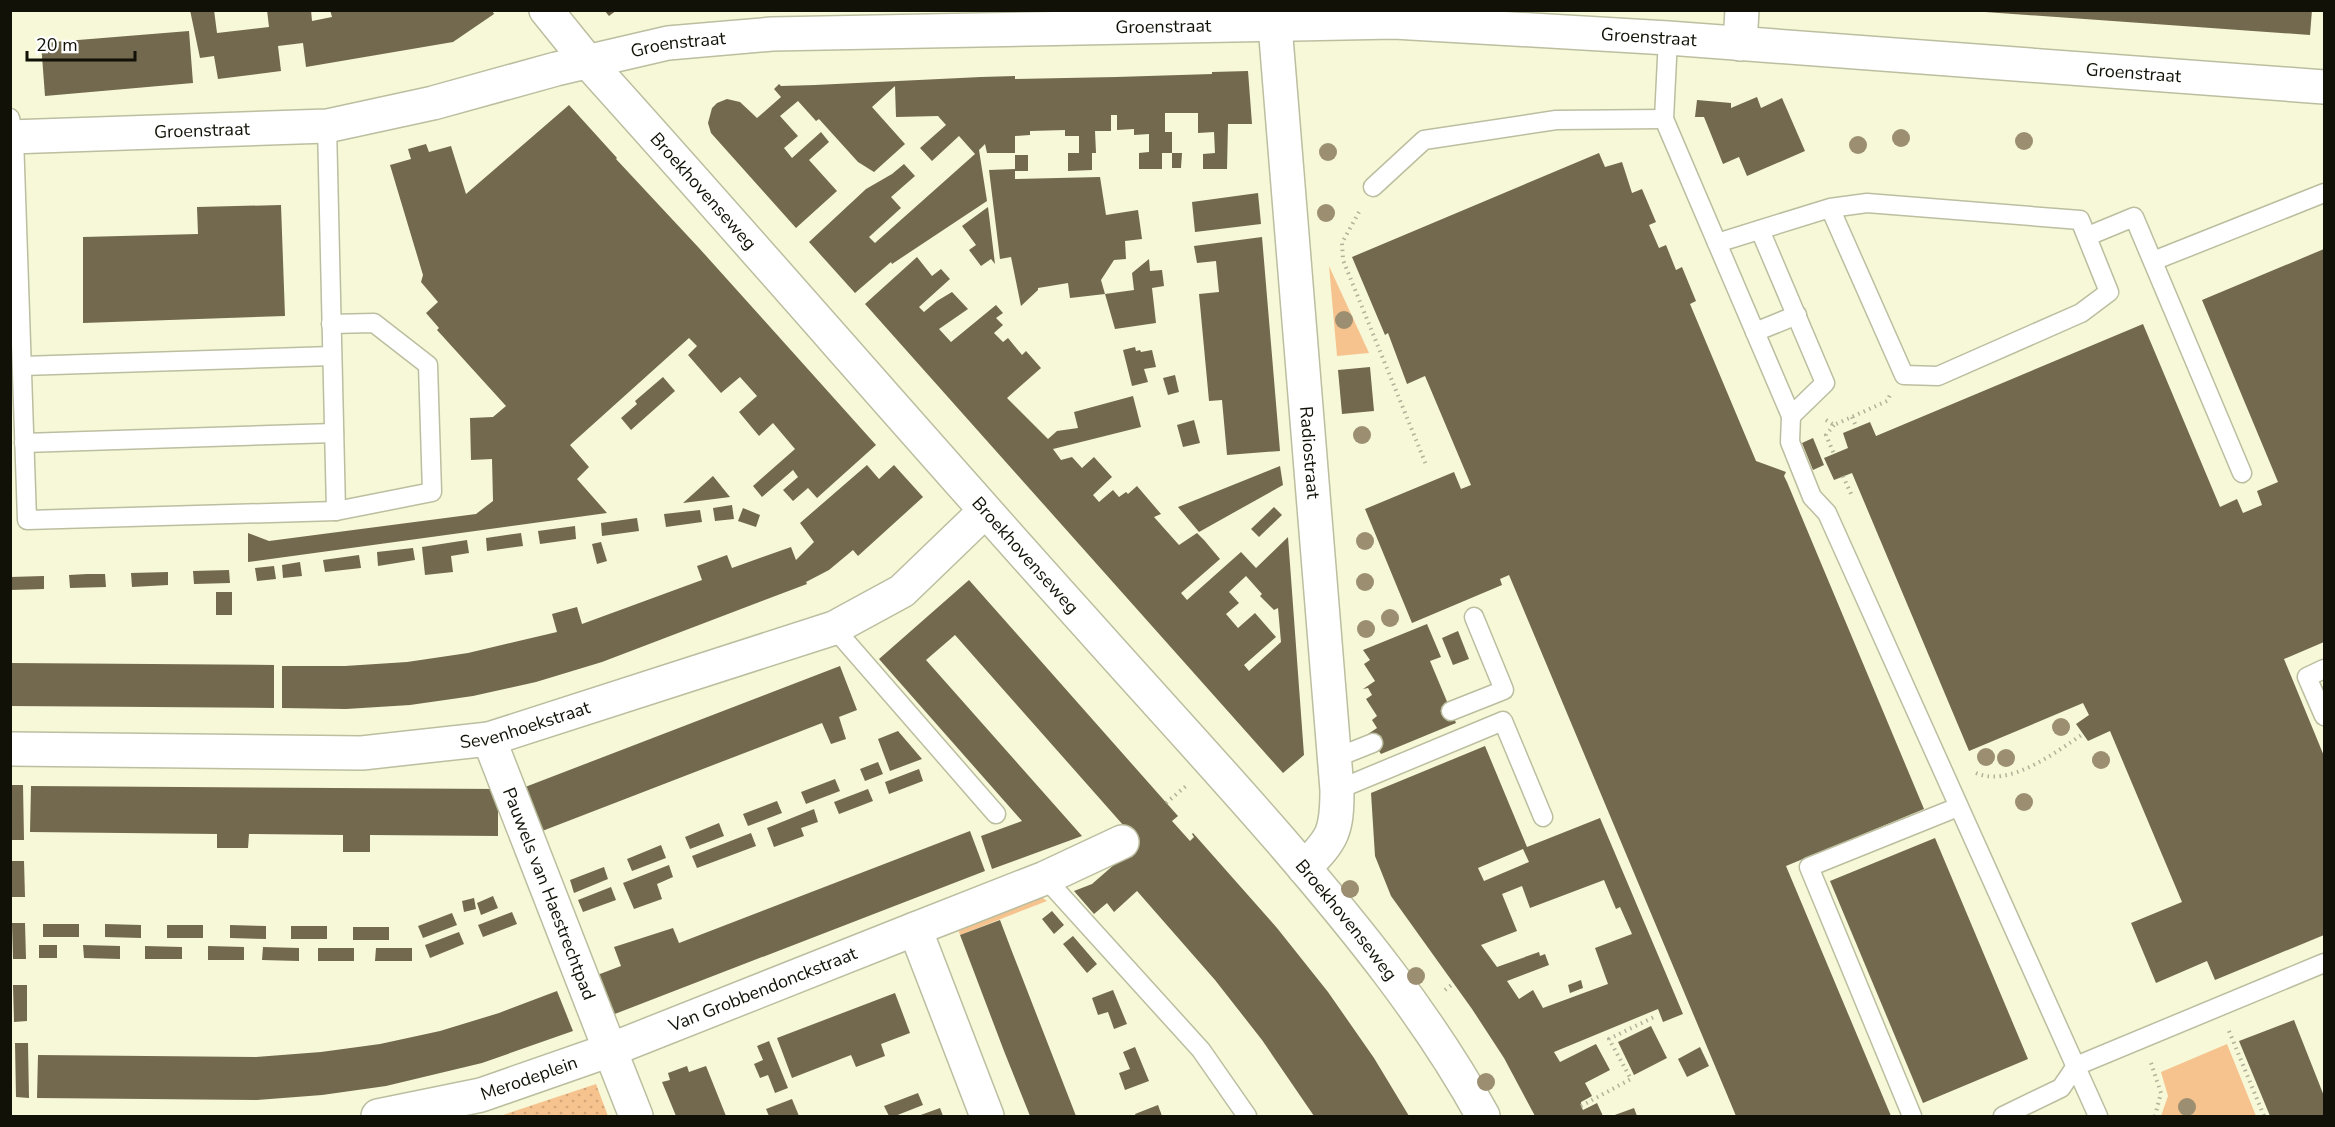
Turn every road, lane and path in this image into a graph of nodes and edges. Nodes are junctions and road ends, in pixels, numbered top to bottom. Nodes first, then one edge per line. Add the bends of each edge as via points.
1 (546, 10) edge
2 (1742, 10) edge
3 (1153, 19) edge
4 (1275, 25) junction
5 (1668, 38) junction
6 (1740, 44) junction
7 (588, 62) junction
8 (2325, 87) edge
9 (1664, 119) junction
10 (327, 126) junction
11 (12, 131) edge
12 (1373, 187) joint
13 (2325, 193) edge
14 (1830, 208) junction
15 (1760, 230) junction
16 (2088, 236) junction
17 (1717, 243) junction
18 (2153, 261) junction
19 (1797, 315) junction
20 (331, 324) junction
21 (1755, 332) junction
22 (332, 356) junction
23 (22, 366) junction
24 (1904, 375) junction
25 (1797, 410) junction
26 (1852, 417) junction
27 (1834, 425) junction
28 (1857, 428) dead end
29 (334, 433) junction
30 (24, 443) junction
31 (1834, 454) dead end
32 (1427, 467) dead end
33 (2242, 473) dead end
34 (1843, 476) dead end
35 (1853, 498) dead end
36 (336, 511) junction
37 (985, 511) junction
38 (1474, 617) dead end
39 (834, 627) junction
40 (2325, 669) edge
41 (1451, 711) dead end
42 (2325, 716) edge
43 (2083, 734) dead end
44 (489, 740) junction
45 (1373, 743) dead end
46 (10, 749) edge
47 (1335, 758) junction
48 (1969, 767) dead end
49 (1186, 786) dead end
50 (1337, 790) junction
51 (1166, 803) dead end
52 (1959, 807) junction
53 (996, 814) dead end
54 (1543, 817) dead end
55 (1122, 842) dead end
56 (1304, 868) junction
57 (1046, 878) junction
58 (915, 929) junction
59 (2325, 963) edge
60 (1454, 983) dead end
61 (1441, 992) dead end
62 (2218, 1007) junction
63 (1654, 1017) dead end
64 (2141, 1039) junction
65 (610, 1050) junction
66 (2076, 1066) junction
67 (1581, 1106) dead end
68 (378, 1116) edge
69 (636, 1116) edge
70 (987, 1116) edge
71 (1247, 1116) edge
72 (1483, 1116) edge
73 (1912, 1116) edge
74 (2003, 1116) edge
75 (2098, 1116) edge
76 (2154, 1116) edge
77 (2264, 1116) edge

1 - 7 street, Broekhovenseweg
2 - 6 street
3 - 4 street, Groenstraat
3 - 7 street, Groenstraat via 772,34 668,43
4 - 5 street, Groenstraat via 1394,22
4 - 47 street, Radiostraat
5 - 6 street, Groenstraat
5 - 9 lane
6 - 8 street, Groenstraat
7 - 10 street, Groenstraat via 423,106
7 - 37 street, Broekhovenseweg
9 - 12 lane via 1556,120 1424,141
9 - 17 lane
10 - 11 street, Groenstraat
10 - 20 lane
11 - 23 lane
12 - 32 path via 1342,243 1343,260
13 - 18 lane
14 - 15 lane
14 - 16 lane via 1891,204 2080,220
14 - 24 lane
15 - 17 lane
15 - 19 lane
16 - 18 lane via 2134,217
16 - 24 lane via 2109,292 2081,313 1938,376
17 - 21 lane
18 - 33 lane
19 - 21 lane
19 - 25 lane via 1825,383
20 - 22 lane
20 - 36 lane via 374,323 428,365 432,492
21 - 25 lane
22 - 23 lane
22 - 29 lane
23 - 30 lane
24 - 26 path via 1887,401
25 - 27 path
25 - 52 lane via 1790,442 1812,497 1827,513
26 - 27 path
26 - 28 path
27 - 31 path via 1826,435
29 - 30 lane
29 - 36 lane
30 - 36 lane via 27,520
34 - 35 path
37 - 39 street, Sevenhoekstraat via 902,591
37 - 56 street, Broekhovenseweg
38 - 41 lane via 1504,690
39 - 44 street, Sevenhoekstraat
39 - 53 lane
40 - 42 lane via 2307,677
43 - 48 path via 2006,777 1983,777
44 - 46 street, Sevenhoekstraat via 362,753
44 - 65 street, Pauwels van Haestrechtpad
45 - 47 lane
47 - 50 street, Radiostraat
49 - 51 path
50 - 54 lane via 1503,721
50 - 56 street, Radiostraat via 1332,838
52 - 66 lane
52 - 73 lane via 1809,867
55 - 57 street, Van Grobbendonckstraat
56 - 72 street, Broekhovenseweg via 1421,1016
57 - 58 street, Van Grobbendonckstraat
57 - 71 lane via 1201,1050
58 - 65 street, Van Grobbendonckstraat
58 - 70 street
59 - 62 lane
60 - 61 path
62 - 64 lane
62 - 77 path
63 - 67 path via 1609,1039 1631,1079
64 - 66 lane
64 - 76 path via 2161,1093
65 - 68 street, Merodeplein via 481,1095
65 - 69 street
66 - 74 lane via 2061,1088
66 - 75 lane

